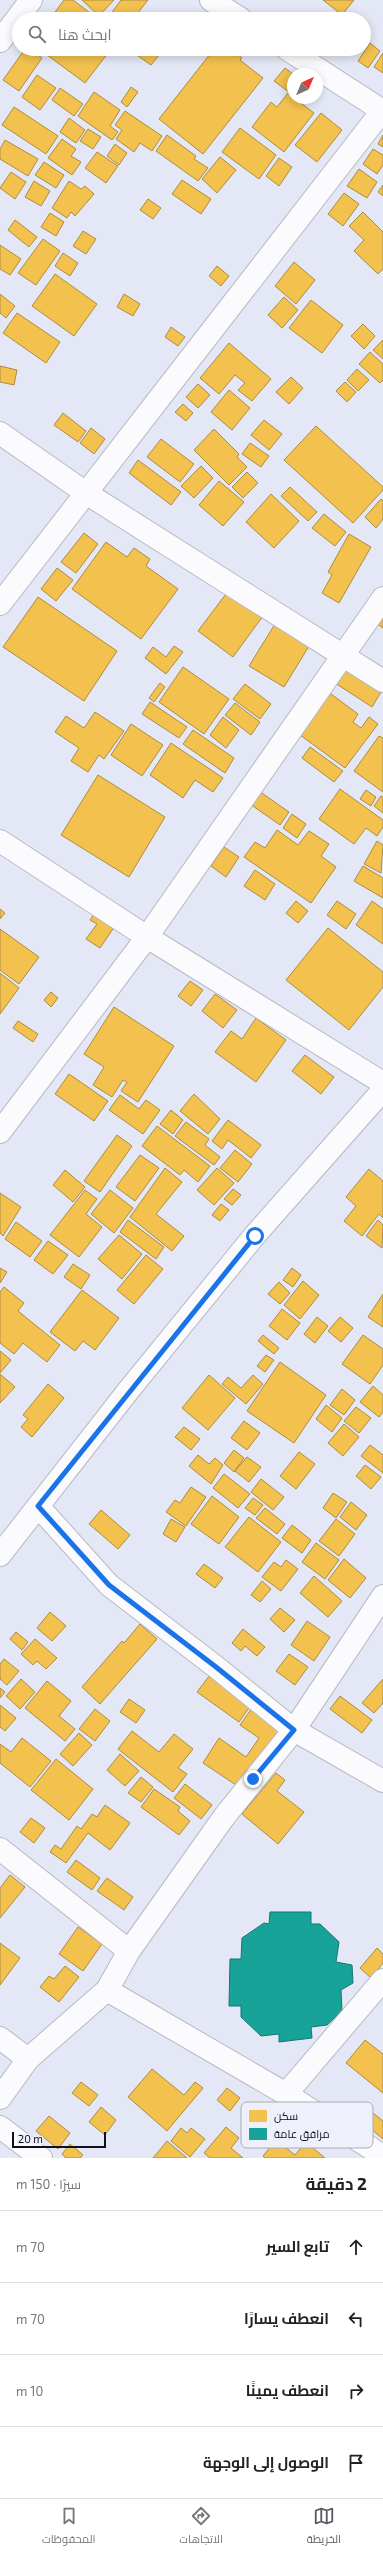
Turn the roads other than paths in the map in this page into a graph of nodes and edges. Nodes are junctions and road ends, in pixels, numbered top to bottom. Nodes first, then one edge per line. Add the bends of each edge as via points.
1 (31, 0) edge
2 (211, 0) edge
3 (22, 12) edge
4 (230, 12) edge
5 (12, 25) edge
6 (0, 41) edge
7 (298, 56) edge
8 (382, 111) edge
9 (0, 433) edge
10 (86, 493) junction
11 (383, 598) edge
12 (0, 604) edge
13 (345, 655) junction
14 (383, 681) edge
15 (0, 840) edge
16 (147, 938) junction
17 (383, 1083) edge
18 (383, 1090) edge
19 (0, 1132) edge
20 (38, 1506) junction
21 (0, 1555) edge
22 (383, 1596) edge
23 (294, 1730) junction
24 (383, 1781) edge
25 (0, 1849) edge
26 (129, 1951) junction
27 (383, 1980) edge
28 (107, 1990) junction
29 (0, 2038) edge
30 (28, 2059) junction
31 (286, 2094) junction
32 (0, 2098) edge
33 (299, 2102) edge
34 (0, 2127) edge
35 (370, 2148) edge
36 (383, 2156) edge
37 (41, 2158) edge

1 - 3 street
2 - 4 street
5 - 6 street
7 - 8 street
8 - 10 street
9 - 10 street
10 - 12 street
10 - 13 street
11 - 13 street
13 - 14 street
13 - 16 street
15 - 16 street
16 - 17 street
16 - 19 street
18 - 20 street via 255,1236
20 - 21 street
20 - 23 street via 109,1585
22 - 23 street
23 - 24 street
23 - 26 street via 224,1816
25 - 26 street
26 - 28 street
27 - 31 street
28 - 30 street
28 - 31 street
29 - 30 street
30 - 32 street
31 - 33 street
34 - 37 street
35 - 36 street

